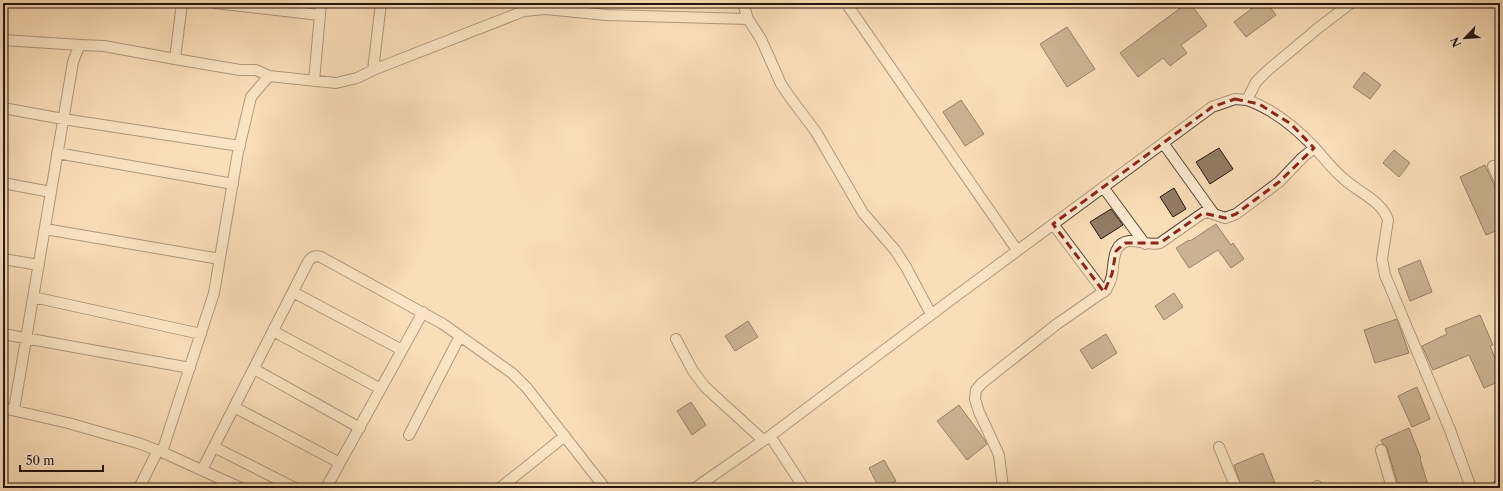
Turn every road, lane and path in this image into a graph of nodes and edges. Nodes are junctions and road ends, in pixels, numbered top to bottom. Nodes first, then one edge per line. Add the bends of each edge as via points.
1 (182, 3) edge
2 (215, 3) edge
3 (321, 3) edge
4 (381, 3) edge
5 (743, 3) edge
6 (846, 3) edge
7 (1352, 3) edge
8 (562, 7) edge
9 (320, 15) junction
10 (748, 19) junction
11 (3, 40) edge
12 (81, 45) junction
13 (175, 59) junction
14 (373, 70) junction
15 (269, 76) junction
16 (314, 81) junction
17 (1247, 100) junction
18 (3, 108) edge
19 (63, 119) junction
20 (1163, 143) junction
21 (240, 146) junction
22 (1314, 148) junction
23 (58, 153) junction
24 (1493, 166) dead end
25 (1500, 182) edge
26 (3, 183) edge
27 (233, 184) junction
28 (1103, 187) junction
29 (51, 192) junction
30 (1214, 214) junction
31 (1053, 224) junction
32 (45, 228) junction
33 (1145, 244) junction
34 (1017, 250) junction
35 (3, 259) edge
36 (220, 259) junction
37 (39, 265) junction
38 (293, 292) junction
39 (1104, 292) junction
40 (33, 297) junction
41 (423, 312) junction
42 (931, 314) junction
43 (273, 331) junction
44 (3, 334) edge
45 (201, 334) junction
46 (460, 336) junction
47 (26, 339) junction
48 (676, 339) dead end
49 (402, 350) junction
50 (190, 368) junction
51 (254, 369) junction
52 (381, 389) junction
53 (234, 407) junction
54 (3, 408) edge
55 (14, 410) junction
56 (360, 428) junction
57 (409, 435) dead end
58 (565, 436) junction
59 (766, 438) junction
60 (214, 447) junction
61 (1218, 447) dead end
62 (1381, 450) dead end
63 (160, 451) junction
64 (340, 464) junction
65 (202, 470) junction
66 (1500, 483) edge
67 (140, 488) edge
68 (241, 488) edge
69 (295, 488) edge
70 (326, 488) edge
71 (500, 488) edge
72 (605, 488) edge
73 (695, 488) edge
74 (804, 488) edge
75 (1003, 488) edge
76 (1236, 488) edge
77 (1392, 488) edge
78 (1471, 488) edge
79 (1496, 488) edge

1 - 13 street
2 - 9 street
3 - 9 street
4 - 14 street
5 - 10 street
6 - 34 street
7 - 17 street via 1266,71 1256,82
8 - 10 street via 606,15
8 - 14 street via 524,10
9 - 16 street
10 - 42 street via 761,39 781,84 816,132 863,213 895,250
11 - 12 street
12 - 13 street via 104,46
12 - 19 street via 73,62
13 - 15 street via 240,70 256,70
14 - 16 street via 336,83
15 - 16 street
15 - 21 street via 251,97
17 - 20 street via 1235,99 1212,107
17 - 22 street via 1259,104 1291,124
18 - 19 street
19 - 21 street
19 - 23 street
20 - 28 street
20 - 30 street
21 - 27 street
22 - 30 street via 1279,182 1236,214 1225,218
22 - 78 street via 1344,179 1372,199 1386,215 1388,220 1382,258 1385,276 1450,430
23 - 27 street
23 - 29 street
24 - 25 street
26 - 29 street
27 - 36 street
28 - 31 street
28 - 33 street
29 - 32 street
30 - 33 street via 1208,212 1196,216 1165,241
31 - 34 street
31 - 39 street
32 - 36 street
32 - 37 street
33 - 39 street via 1128,241 1121,245 1113,259 1111,282
34 - 42 street
35 - 37 street
36 - 45 street via 214,293
37 - 40 street
38 - 41 street via 308,262 317,256
38 - 43 street
38 - 49 street
39 - 75 street via 1027,346 976,390 975,399 979,412 999,455
40 - 45 street
40 - 47 street
41 - 46 street
41 - 49 street
42 - 59 street
43 - 51 street
43 - 52 street
44 - 47 street
45 - 50 street
46 - 57 street
46 - 58 street via 512,373
47 - 50 street
47 - 55 street
48 - 59 street via 705,387
49 - 52 street
50 - 63 street
51 - 53 street
51 - 56 street
52 - 56 street
53 - 60 street
53 - 64 street
54 - 55 street
55 - 63 street via 68,423
56 - 64 street
58 - 71 street
58 - 72 street
59 - 73 street
59 - 74 street
60 - 65 street
60 - 69 street
61 - 76 street
62 - 77 street
63 - 65 street
63 - 67 street
64 - 70 street
65 - 68 street
66 - 79 street

